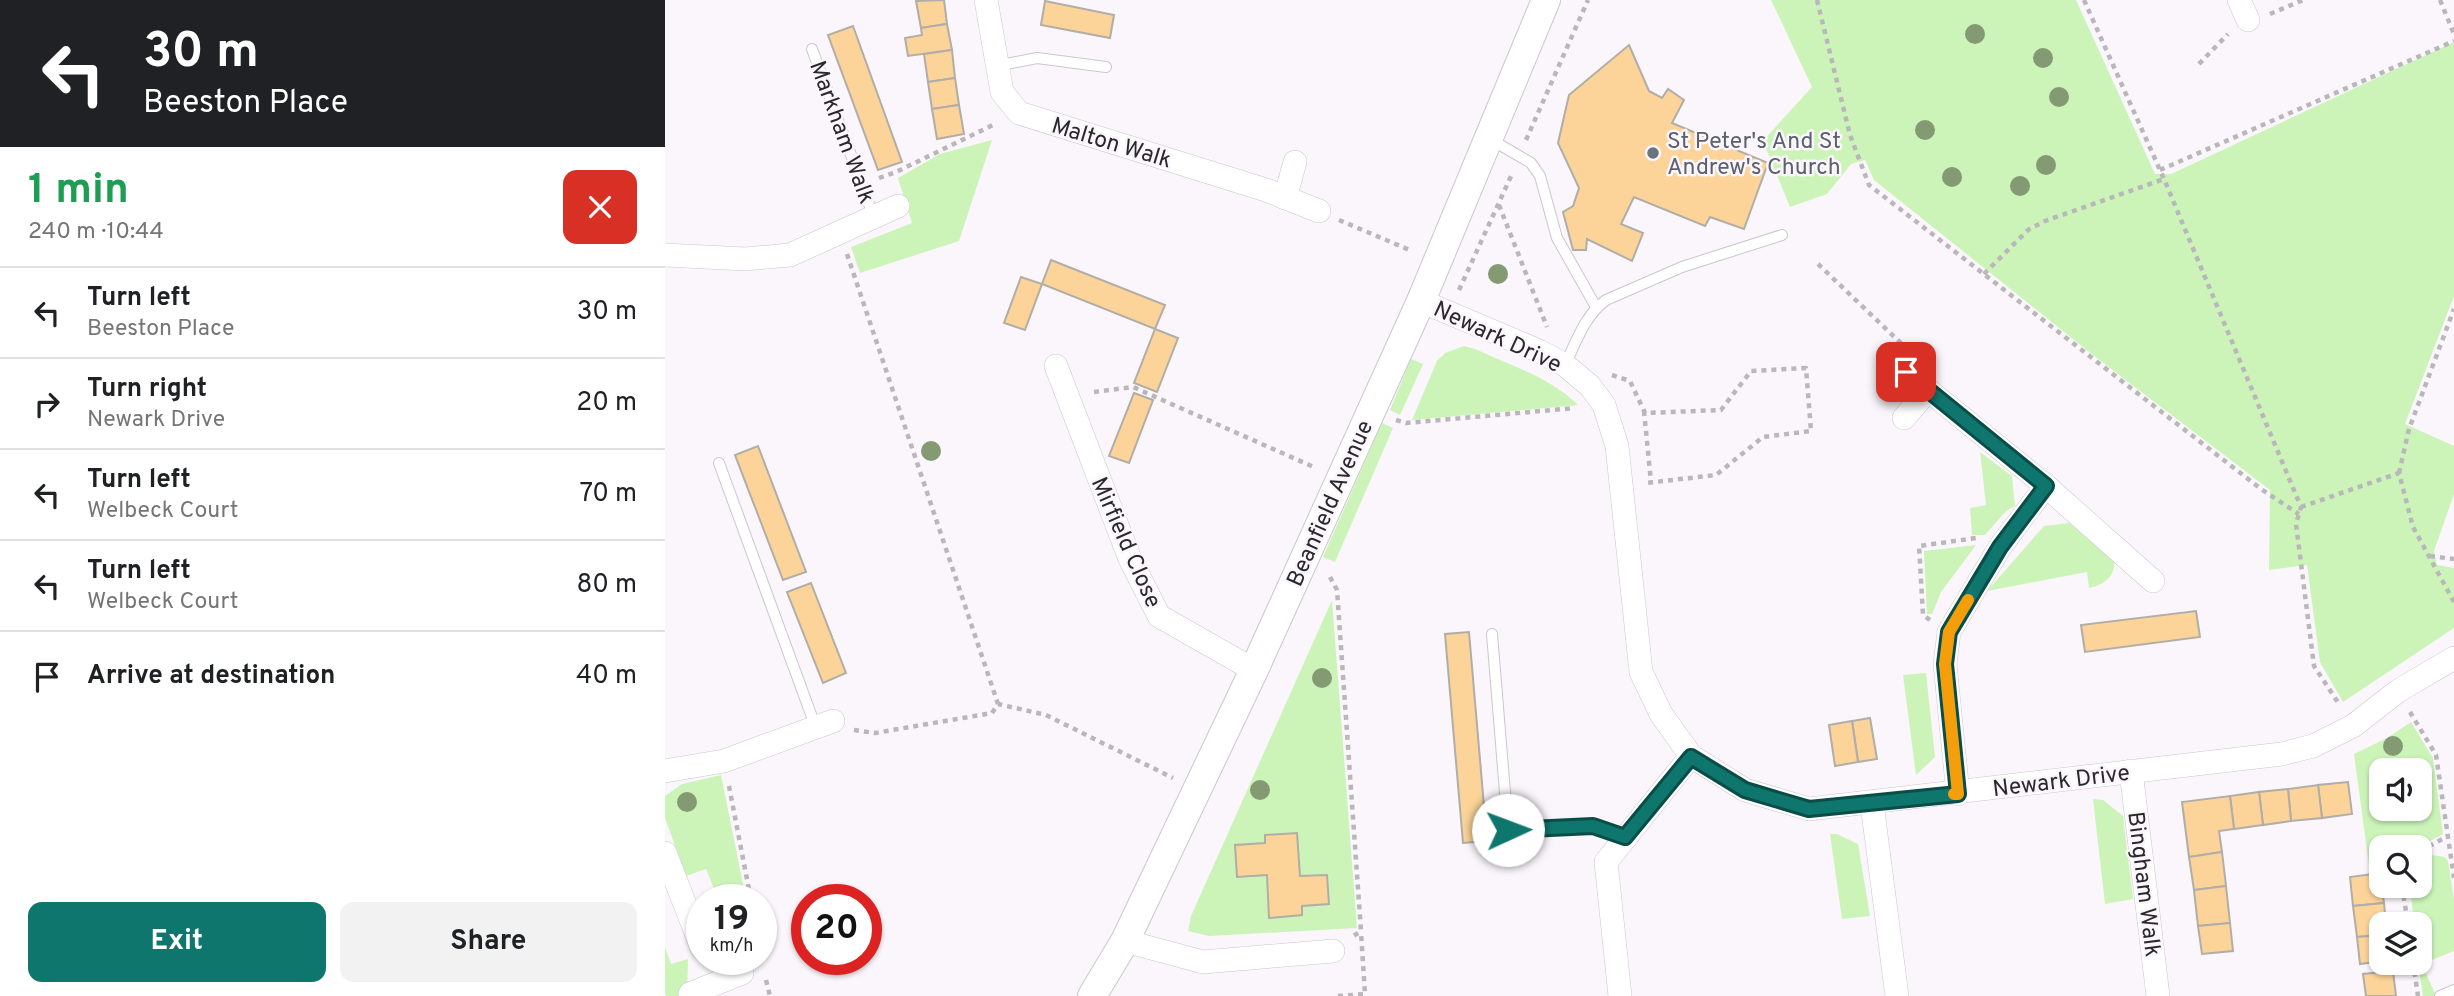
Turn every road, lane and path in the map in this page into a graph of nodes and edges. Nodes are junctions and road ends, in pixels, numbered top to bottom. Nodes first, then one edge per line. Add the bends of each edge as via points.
1 (986, 0) edge
2 (1546, 0) edge
3 (1817, 0) edge
4 (2084, 0) edge
5 (2440, 0) edge
6 (2454, 34) edge
7 (2454, 41) edge
8 (813, 49) dead end
9 (996, 66) junction
10 (1105, 67) dead end
11 (1019, 113) junction
12 (1488, 138) junction
13 (1295, 162) dead end
14 (2160, 170) junction
15 (2164, 179) junction
16 (862, 184) junction
17 (1468, 187) junction
18 (1285, 198) junction
19 (898, 206) dead end
20 (1319, 211) joint
21 (873, 215) junction
22 (839, 231) junction
23 (1782, 235) dead end
24 (665, 255) edge
25 (1437, 262) junction
26 (1818, 264) dead end
27 (1984, 274) junction
28 (1421, 300) junction
29 (1597, 307) junction
30 (2454, 309) edge
31 (1539, 351) junction
32 (1565, 365) junction
33 (1056, 366) dead end
34 (1906, 372) joint
35 (1590, 386) junction
36 (1928, 390) junction
37 (1066, 396) junction
38 (1604, 405) junction
39 (1644, 411) junction
40 (1370, 412) junction
41 (1903, 418) dead end
42 (719, 463) dead end
43 (2399, 473) junction
44 (1339, 478) junction
45 (1651, 482) junction
46 (2046, 486) junction
47 (1621, 488) junction
48 (2301, 507) junction
49 (2299, 514) junction
50 (2000, 547) junction
51 (2429, 556) junction
52 (2454, 559) edge
53 (1330, 577) dead end
54 (2153, 581) dead end
55 (2454, 603) edge
56 (1949, 632) junction
57 (1492, 634) dead end
58 (2454, 657) edge
59 (1254, 670) junction
60 (2398, 691) junction
61 (998, 704) junction
62 (823, 725) junction
63 (2353, 726) junction
64 (1691, 757) junction
65 (724, 761) junction
66 (665, 771) edge
67 (2131, 771) junction
68 (1195, 790) junction
69 (1958, 794) junction
70 (1872, 804) junction
71 (2448, 836) junction
72 (1625, 837) junction
73 (2432, 844) edge
74 (665, 853) edge
75 (2454, 878) edge
76 (748, 884) edge
77 (686, 907) edge
78 (1360, 931) junction
79 (1125, 941) junction
80 (1333, 951) joint
81 (712, 975) edge
82 (736, 975) edge
83 (2415, 975) edge
84 (716, 984) junction
85 (2454, 990) edge
86 (690, 994) dead end
87 (1092, 996) edge
88 (1338, 996) edge
89 (1621, 996) edge
90 (1897, 996) edge
91 (2158, 996) edge
92 (2418, 996) edge
93 (2440, 996) edge

1 - 9 street
2 - 12 street, Beanfield Avenue
3 - 27 path via 1850,135 1869,185
4 - 14 path
5 - 6 path
7 - 14 path
8 - 16 lane, Markham Walk
9 - 10 lane via 1037,58
9 - 11 street via 1002,92
11 - 16 path
11 - 18 street, Malton Walk
12 - 17 street, Beanfield Avenue
12 - 29 lane via 1531,163 1540,176 1557,238
13 - 18 street
14 - 15 path
15 - 27 path via 2045,221 2028,230
15 - 48 path
16 - 21 lane, Markham Walk
17 - 25 street, Beanfield Avenue
17 - 31 path via 1499,203 1547,326
18 - 20 street, Malton Walk
19 - 21 street, Markham Walk
20 - 25 path
21 - 22 street, Markham Walk
22 - 24 street, Markham Walk via 790,255 745,259
22 - 61 path
23 - 29 lane via 1682,267
25 - 28 street, Beanfield Avenue
26 - 34 path via 1909,351
27 - 49 path
28 - 31 street, Newark Drive
28 - 40 street, Beanfield Avenue
29 - 32 lane
30 - 43 path via 2409,429
31 - 32 street, Newark Drive
32 - 35 street, Newark Drive
33 - 37 street, Mirfield Close
34 - 36 street
35 - 38 street, Newark Drive
35 - 39 path via 1615,374 1630,382
36 - 41 street
36 - 46 street
37 - 44 path via 1133,387
37 - 59 street, Mirfield Close via 1130,559 1159,616
38 - 40 path via 1406,423
38 - 47 street, Newark Drive via 1617,446
39 - 45 path
39 - 45 path via 1721,410 1751,371 1806,368 1811,431 1763,437 1716,475
40 - 44 street, Beanfield Avenue
42 - 62 lane
43 - 48 path
43 - 51 path via 2413,527
44 - 59 street, Beanfield Avenue
45 - 47 path
46 - 50 street
46 - 54 street
47 - 64 street, Newark Drive via 1641,672 1661,714
48 - 49 path
49 - 63 path via 2296,524 2314,666
50 - 56 street
50 - 56 path via 1977,538 1919,546 1923,615
51 - 52 path
51 - 55 path
53 - 78 path via 1338,590
56 - 69 street via 1945,664
57 - 72 lane via 1508,830 1593,826
58 - 60 street, Newark Drive
59 - 68 street, Beanfield Avenue
60 - 63 street, Newark Drive
60 - 71 path via 2436,755
61 - 62 path via 992,713 875,733
61 - 68 path via 1046,715
62 - 65 street
63 - 67 street, Newark Drive via 2313,746 2282,754
64 - 70 street, Newark Drive via 1745,790 1809,809
64 - 72 street
65 - 66 street
65 - 76 path
67 - 69 street, Newark Drive
67 - 91 street, Bingham Walk
68 - 79 street, Beanfield Avenue
69 - 70 street, Newark Drive
70 - 90 street
71 - 73 path
71 - 75 path
72 - 89 street via 1606,862
74 - 77 street
78 - 80 path
78 - 88 path via 1365,994
79 - 80 street via 1203,962
79 - 87 street, Beanfield Avenue
81 - 84 street
82 - 84 street
83 - 92 path
84 - 86 street
85 - 93 lane

